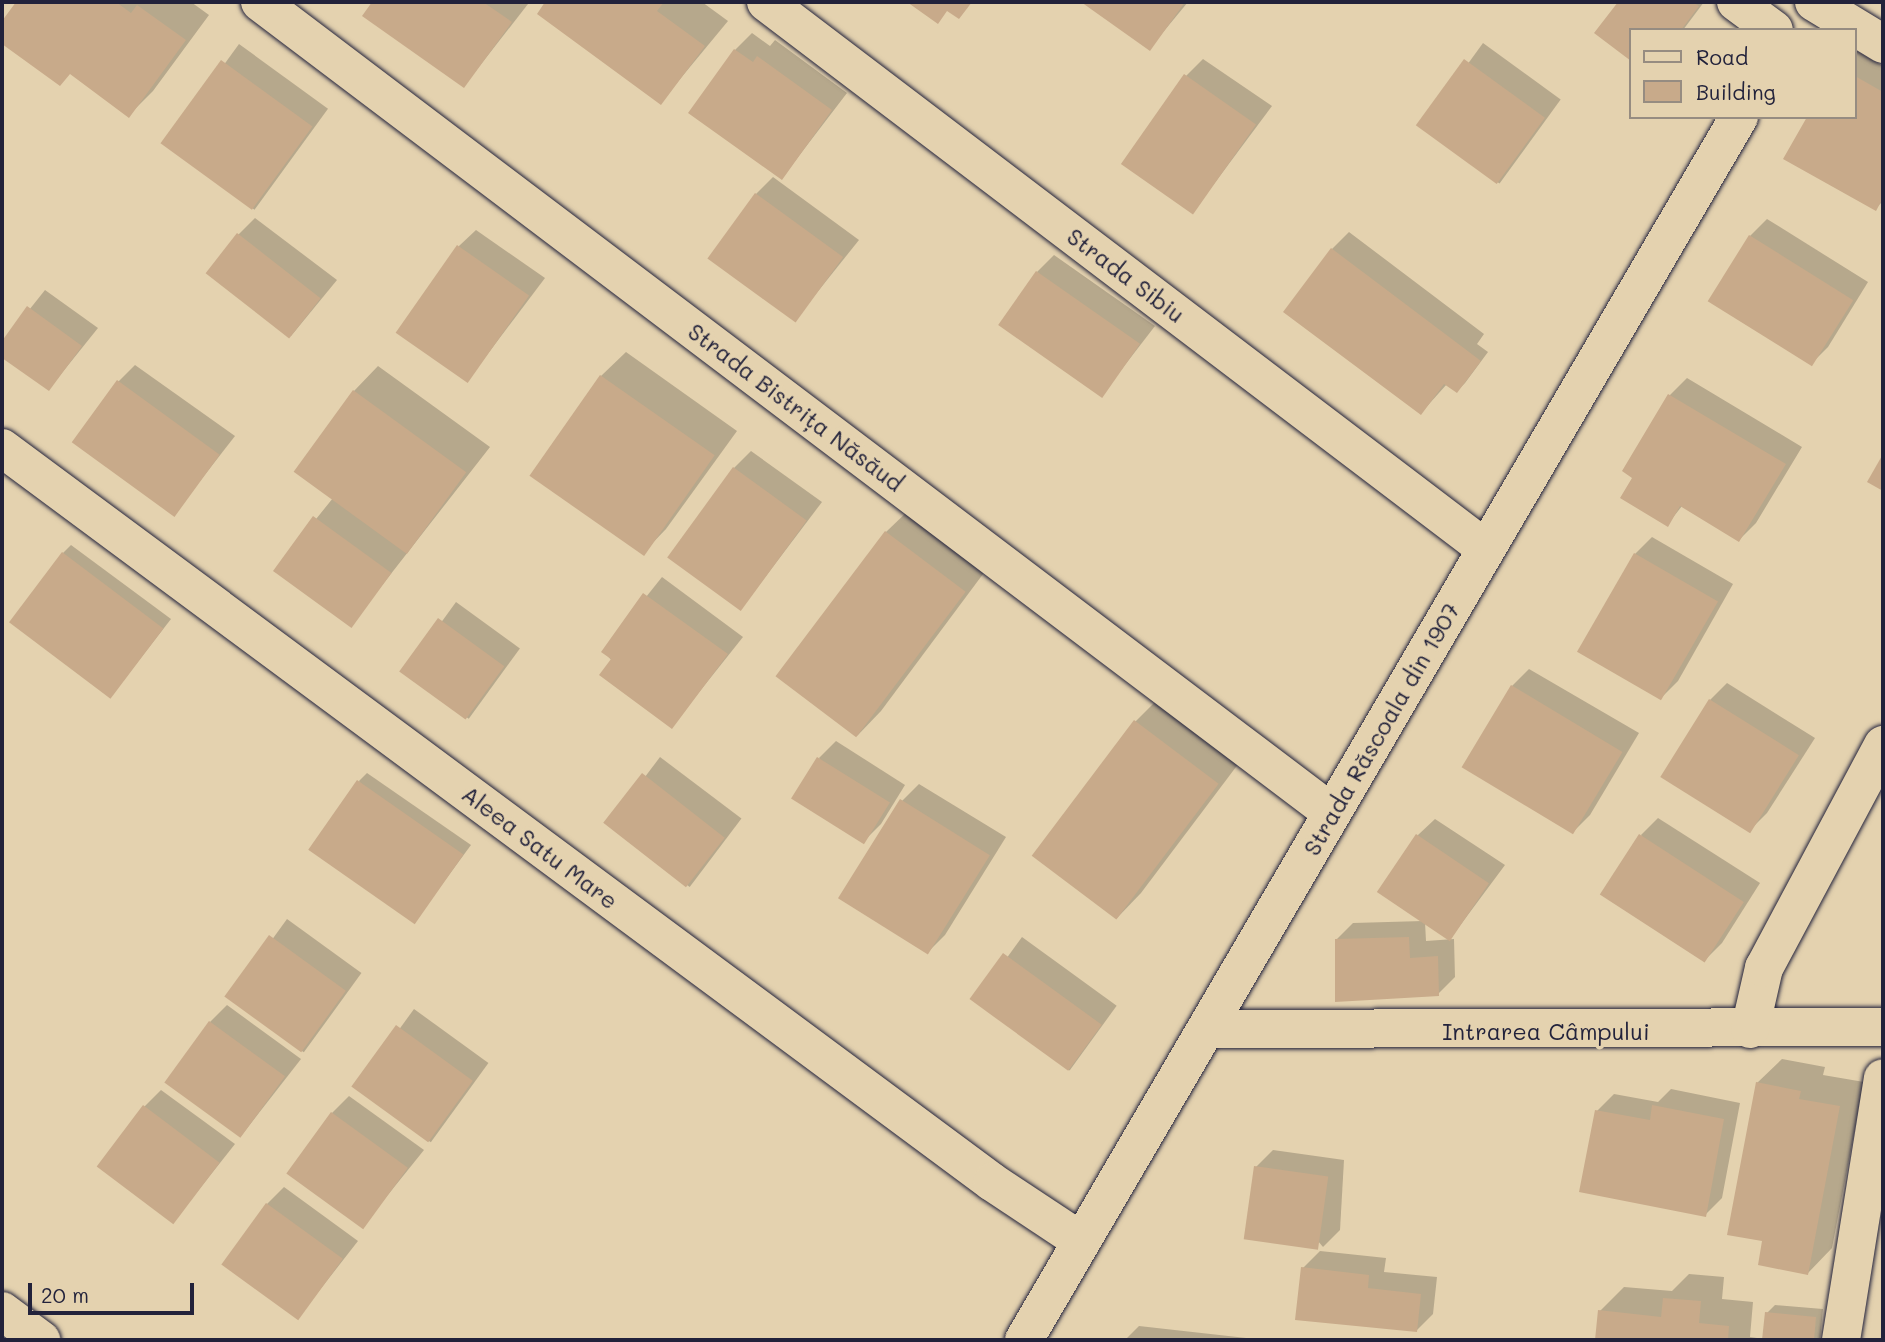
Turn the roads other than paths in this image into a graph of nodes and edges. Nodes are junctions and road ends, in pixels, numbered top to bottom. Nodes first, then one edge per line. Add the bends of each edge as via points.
1 (260, 2) edge
2 (766, 2) edge
3 (1736, 2) edge
4 (1808, 2) edge
5 (1814, 2) edge
6 (1771, 28) edge
7 (1792, 28) edge
8 (1857, 28) edge
9 (1857, 28) edge
10 (1883, 44) edge
11 (1738, 119) edge
12 (2, 448) edge
13 (1486, 549) junction
14 (1883, 745) edge
15 (1332, 813) junction
16 (1883, 1027) edge
17 (1209, 1029) junction
18 (1750, 1029) junction
19 (1883, 1078) edge
20 (1081, 1241) junction
21 (2, 1311) edge
22 (41, 1340) edge
23 (1024, 1340) edge
24 (1841, 1340) edge

1 - 15 street, Strada Bistrița Năsăud
2 - 13 street, Strada Sibiu
3 - 6 street
4 - 7 street
5 - 8 street
9 - 10 street
11 - 13 street, Strada Răscoala din 1907
12 - 20 street, Aleea Satu Mare via 992,1182
13 - 15 street, Strada Răscoala din 1907
14 - 18 street via 1764,968
15 - 17 street, Strada Răscoala din 1907
16 - 18 street, Intrarea Câmpului
17 - 18 street, Intrarea Câmpului
17 - 20 street, Strada Răscoala din 1907
19 - 24 street
20 - 23 street, Strada Răscoala din 1907
21 - 22 street

